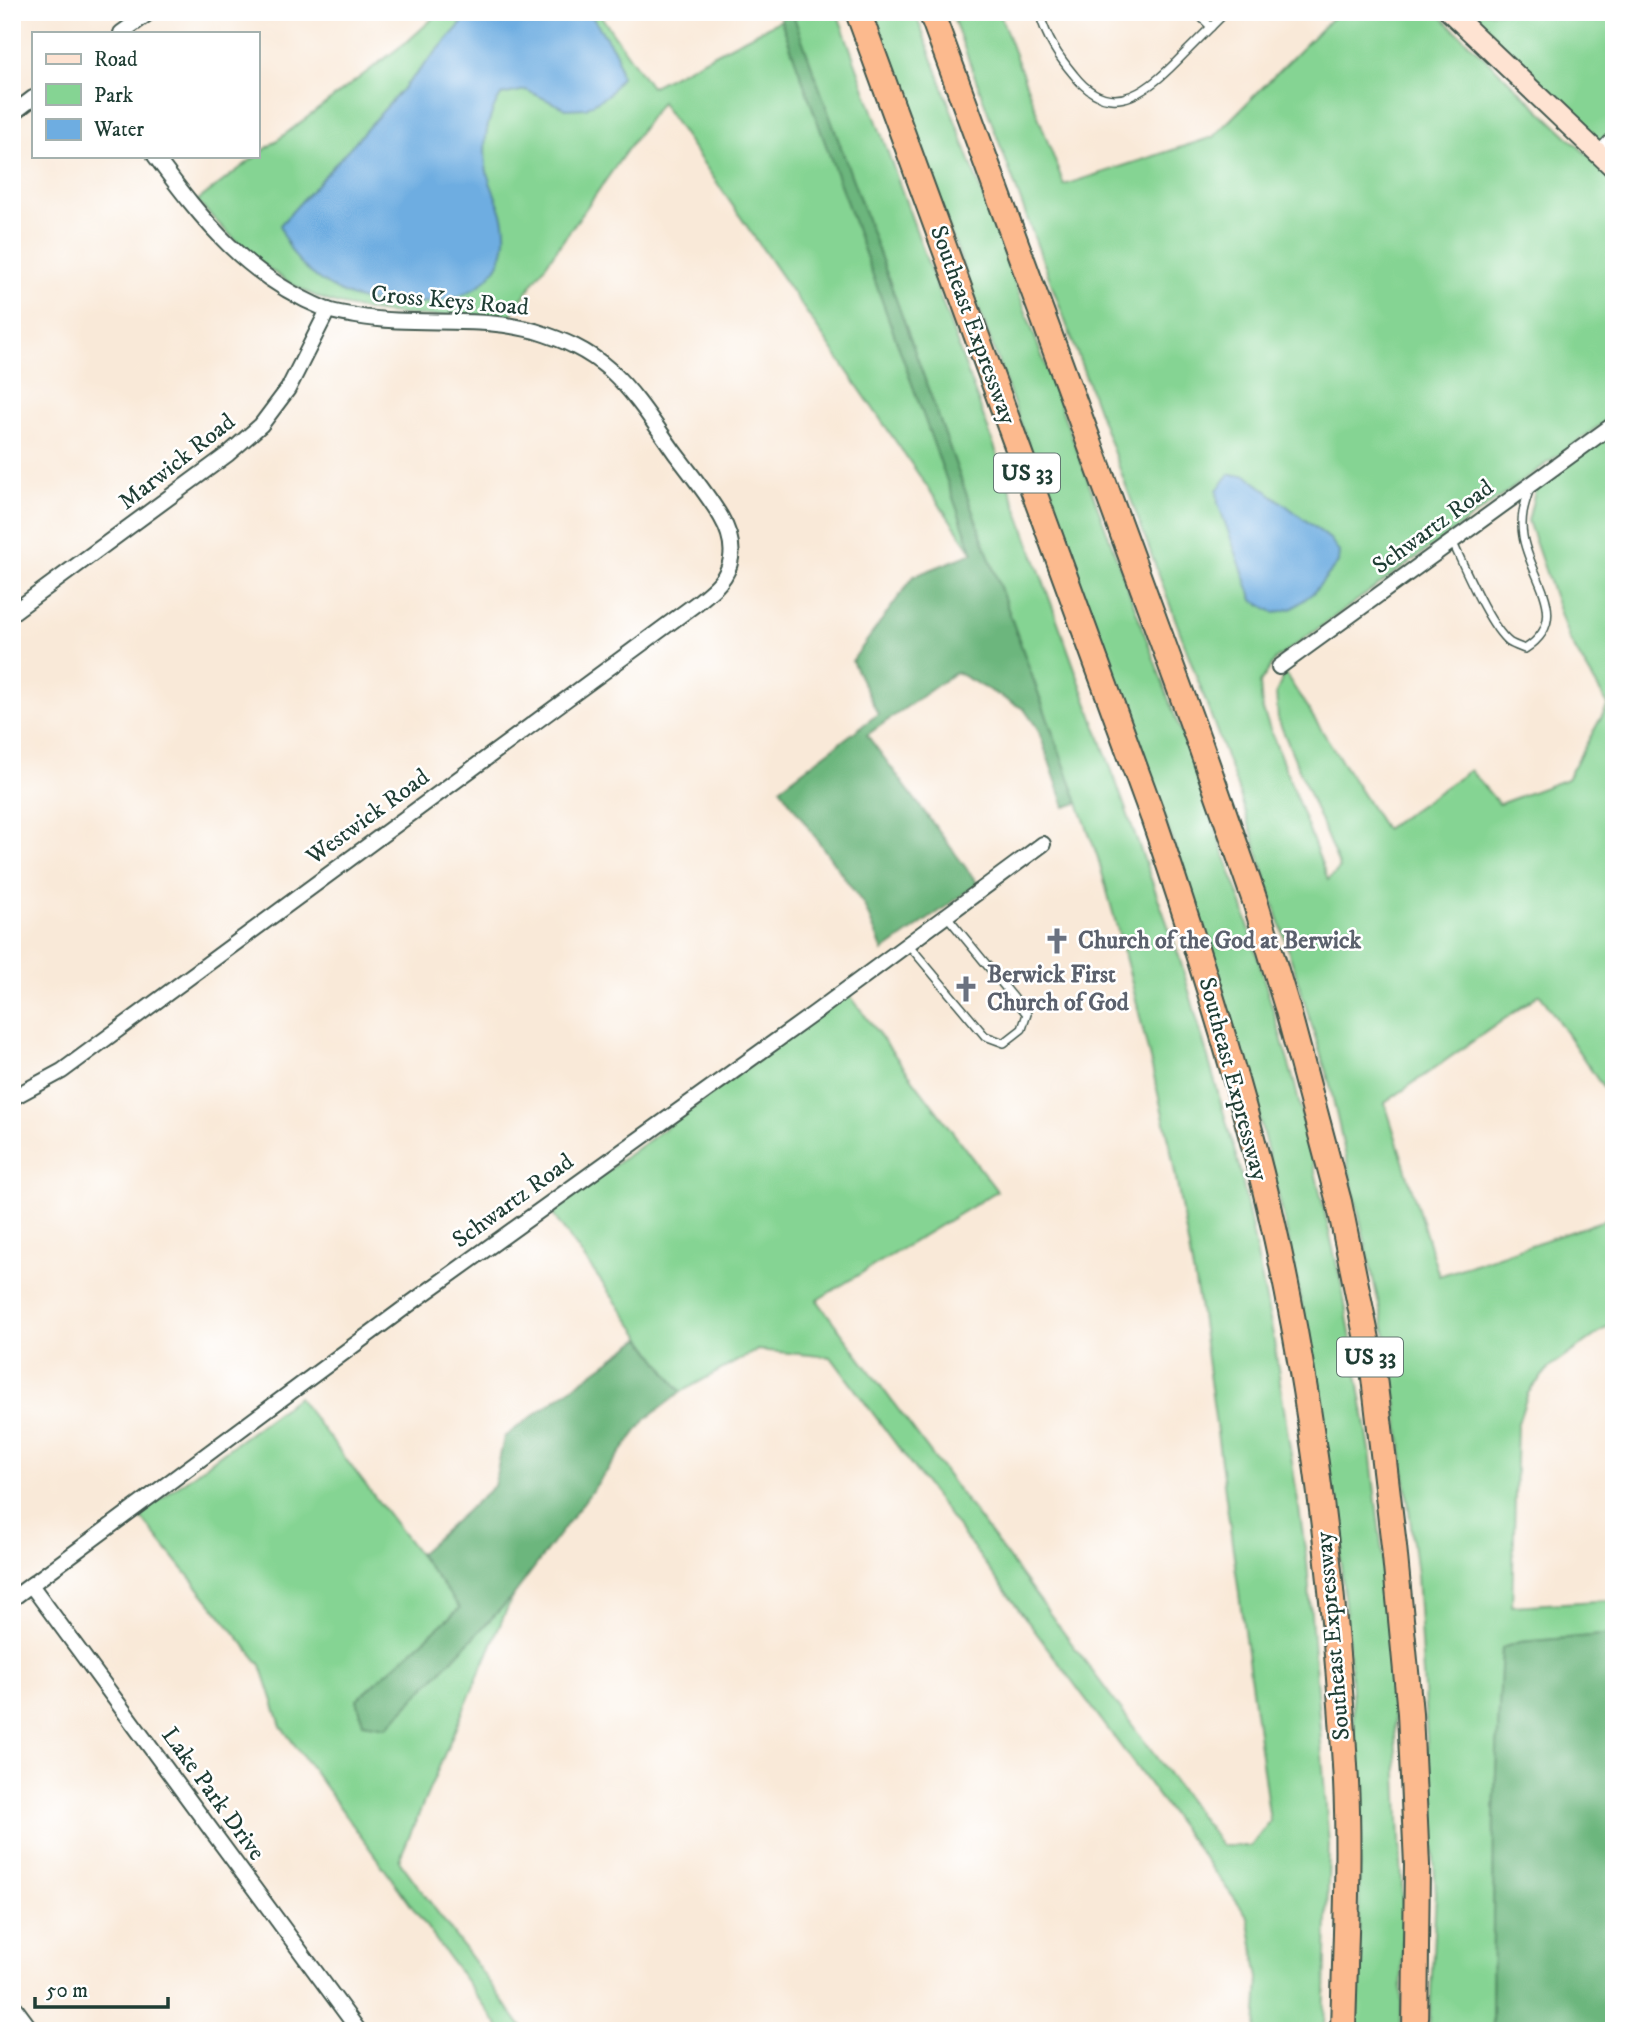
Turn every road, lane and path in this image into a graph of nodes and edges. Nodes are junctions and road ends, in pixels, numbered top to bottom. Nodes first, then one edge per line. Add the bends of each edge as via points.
1 (150, 12) edge
2 (858, 12) edge
3 (931, 12) edge
4 (1042, 12) edge
5 (1196, 12) edge
6 (1226, 12) edge
7 (1450, 12) edge
8 (1211, 27) junction
9 (122, 32) edge
10 (32, 99) edge
11 (12, 114) edge
12 (1614, 133) edge
13 (1597, 152) junction
14 (156, 158) edge
15 (1614, 168) edge
16 (328, 310) junction
17 (1614, 424) edge
18 (1531, 484) junction
19 (1452, 541) junction
20 (732, 556) joint
21 (12, 613) edge
22 (1279, 667) dead end
23 (1043, 844) dead end
24 (946, 915) junction
25 (908, 944) junction
26 (12, 1098) edge
27 (31, 1585) junction
28 (12, 1599) edge
29 (12, 2004) edge
30 (33, 2031) edge
31 (359, 2031) edge
32 (1343, 2031) edge
33 (1415, 2031) edge

1 - 9 street
2 - 32 highway, Southeast Expressway / US 33 via 1153,817 1193,935 1252,1139 1300,1366 1335,1625 1346,1786
3 - 33 highway, US 33 via 1255,901 1339,1202 1373,1369 1396,1560 1417,1865
4 - 8 lane via 1045,34 1077,79 1096,95 1121,100 1143,92
5 - 8 lane
6 - 8 lane
7 - 13 street
10 - 11 street
12 - 13 lane
13 - 15 street
14 - 16 street, Cross Keys Road via 197,212 249,265
16 - 20 street, Cross Keys Road via 408,322 531,330 587,353 633,395 701,488 722,518
16 - 21 street, Marwick Road via 288,389 261,425
17 - 18 street, Schwartz Road
18 - 19 street, Schwartz Road
18 - 19 lane via 1521,515 1523,540 1548,609 1548,623 1538,640 1525,649 1510,643 1487,610
19 - 22 street, Schwartz Road
20 - 26 street, Westwick Road via 727,574 697,603 62,1071
23 - 24 street, Schwartz Road
24 - 25 street, Schwartz Road
24 - 25 lane via 1027,1014 1022,1029 1004,1043 985,1036
25 - 27 street, Schwartz Road
27 - 28 street, Schwartz Road
27 - 31 street, Lake Park Drive
29 - 30 street

